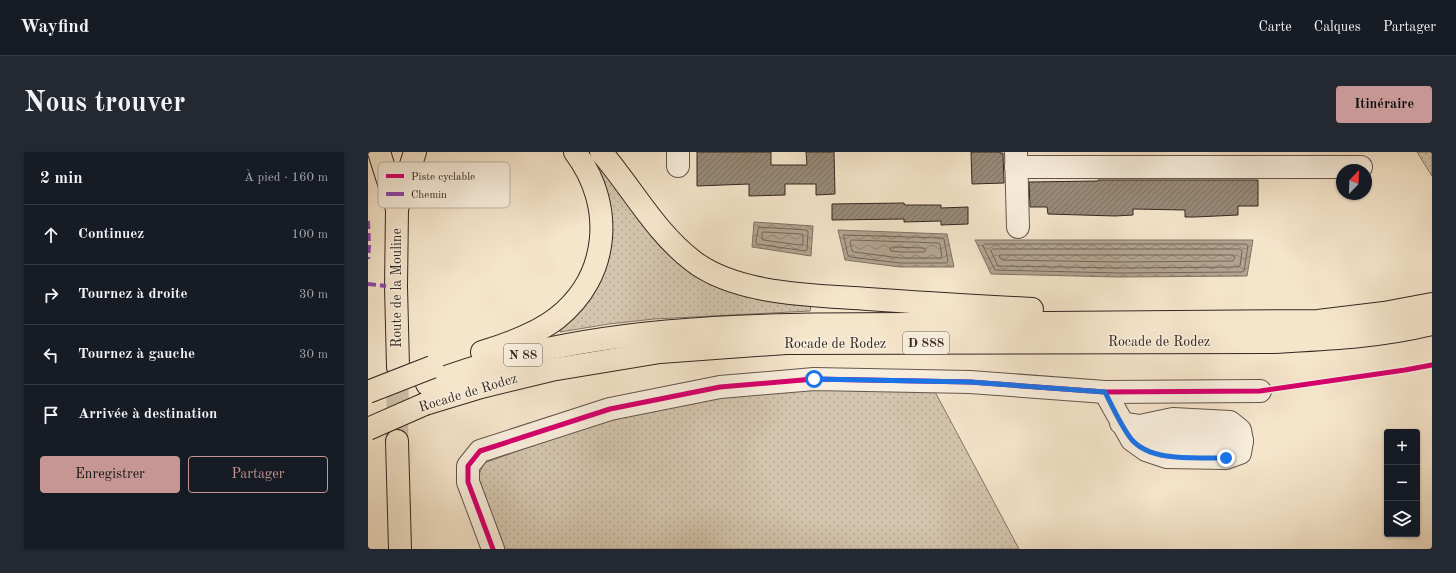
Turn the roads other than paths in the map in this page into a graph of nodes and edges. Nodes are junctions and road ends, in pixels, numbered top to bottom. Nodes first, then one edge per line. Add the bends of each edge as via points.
1 (379, 152) edge
2 (415, 152) edge
3 (575, 152) edge
4 (601, 152) edge
5 (1016, 159) edge
6 (382, 162) edge
7 (412, 162) edge
8 (1336, 166) edge
9 (397, 209) edge
10 (1018, 227) dead end
11 (1432, 304) edge
12 (1254, 322) junction
13 (1432, 324) edge
14 (1432, 334) edge
15 (621, 337) joint
16 (1344, 339) junction
17 (398, 367) tunnel mouth
18 (428, 385) junction
19 (368, 392) edge
20 (1105, 392) junction
21 (1260, 392) dead end
22 (368, 406) edge
23 (368, 429) edge
24 (1127, 432) junction
25 (397, 441) tunnel mouth
26 (400, 549) edge
27 (493, 549) edge

1 - 6 main road, Route de la Mouline
2 - 7 main road, Route de la Mouline
3 - 18 main road via 595,188 601,216 601,239 597,260 589,279 564,312 546,325 498,347
4 - 12 main road via 657,226 681,251 714,274 738,283 798,293 919,303
5 - 8 street
5 - 10 street
9 - 17 main road, Route de la Mouline
11 - 12 main road, Rocade de Rodez / D 888 via 1384,313 1318,320
12 - 15 main road, Rocade de Rodez / D 888 via 811,324 687,330
13 - 16 main road, Rocade de Rodez / D 888
14 - 16 main road
15 - 18 main road, Rocade de Rodez / N 88 via 517,356 458,372
16 - 18 main road, Rocade de Rodez / D 888 via 1274,342 786,343 660,352 551,370 481,387
18 - 19 main road, bridge
18 - 22 main road, Rocade de Rodez / D 888
18 - 23 main road, Rocade de Rodez / N 88, bridge
20 - 21 street
20 - 24 street
20 - 27 street via 970,382 814,379 720,387 610,409 480,451 468,466 468,482
24 - 24 street via 1140,426 1173,419 1230,422 1240,430 1242,441 1240,454 1226,458 1167,457 1146,450
25 - 26 main road

